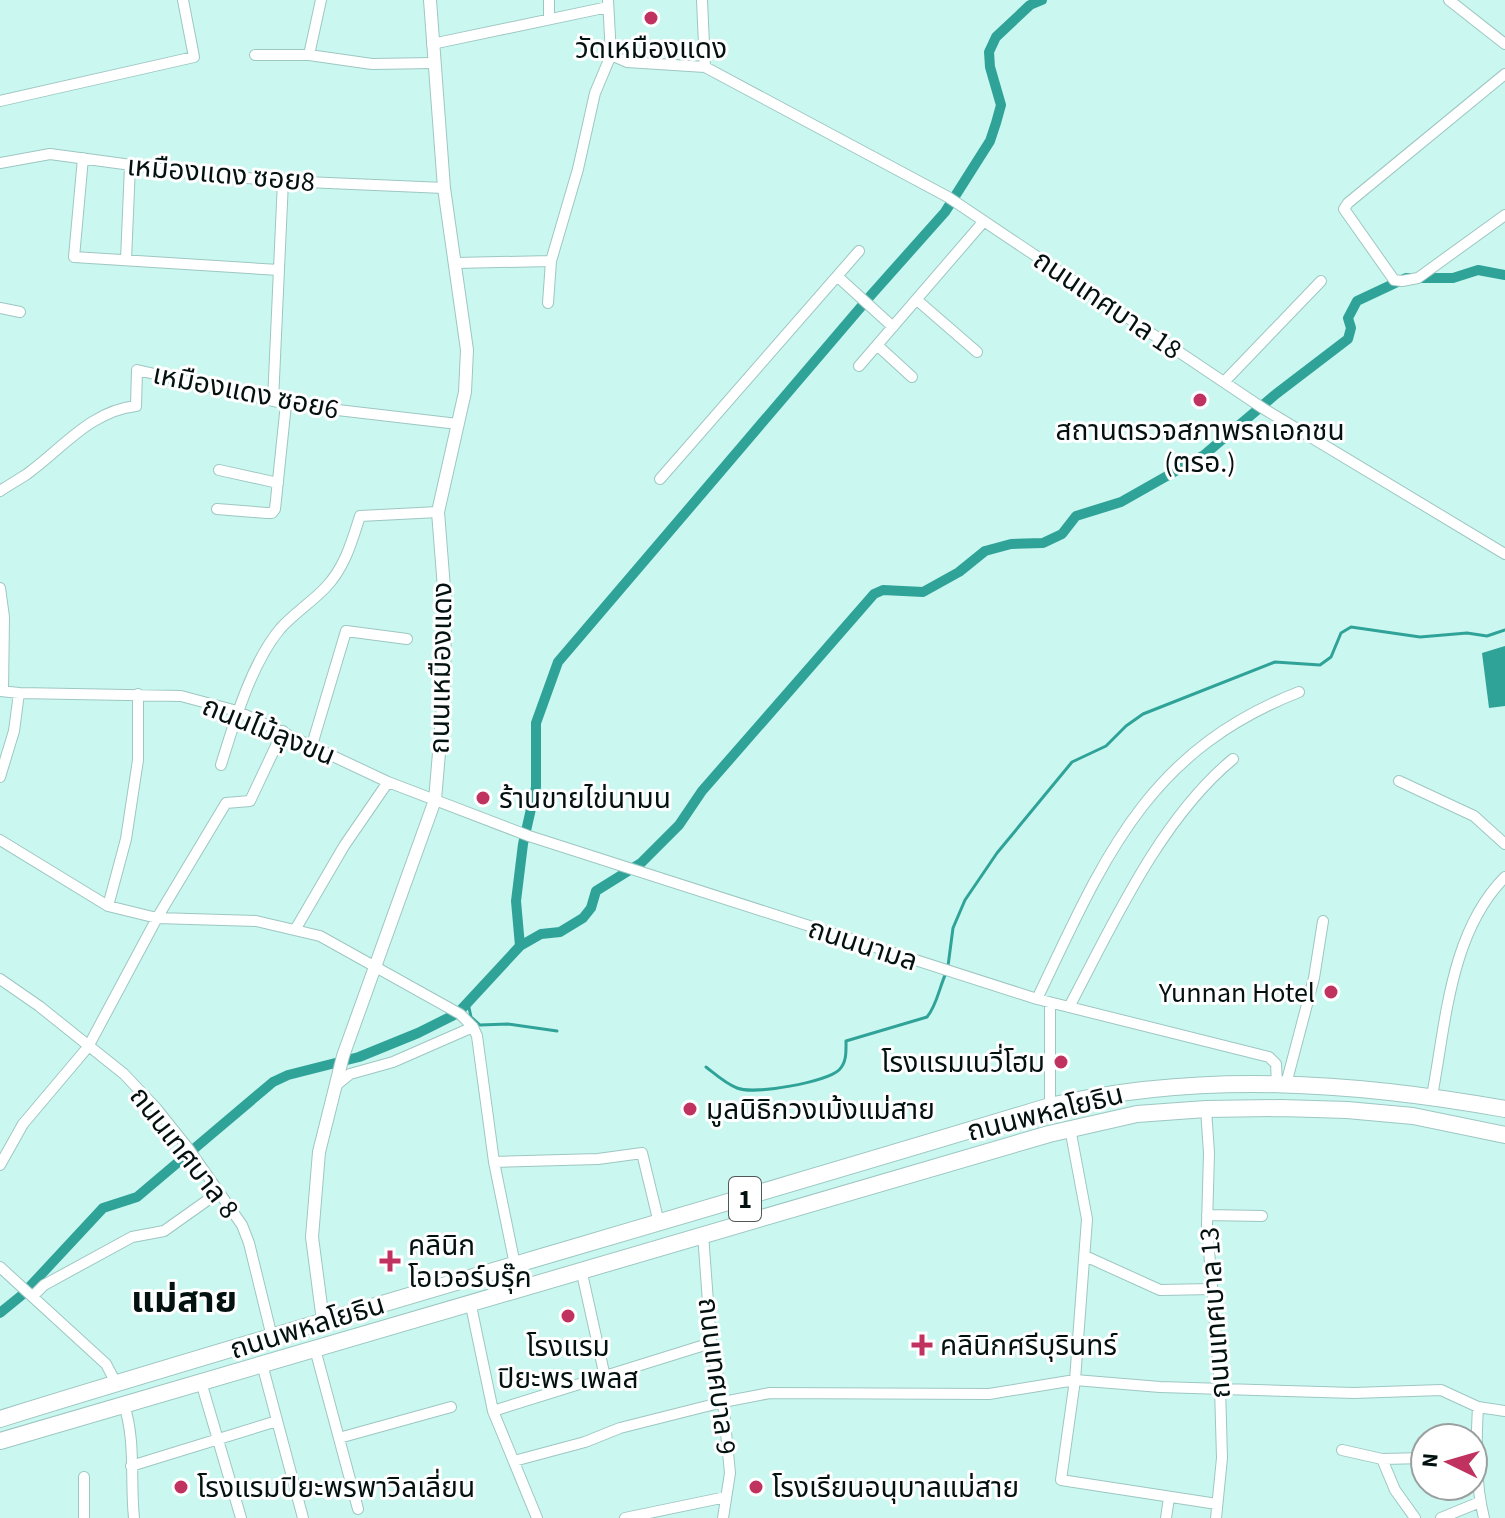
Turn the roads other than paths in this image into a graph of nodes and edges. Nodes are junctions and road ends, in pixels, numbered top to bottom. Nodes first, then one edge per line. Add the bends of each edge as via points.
1 (183, 0) edge
2 (321, 0) edge
3 (430, 0) edge
4 (549, 0) edge
5 (702, 0) edge
6 (1449, 0) edge
7 (608, 3) edge
8 (549, 18) junction
9 (432, 44) junction
10 (1505, 44) edge
11 (255, 55) dead end
12 (309, 55) junction
13 (611, 55) junction
14 (433, 63) junction
15 (705, 67) junction
16 (1505, 74) edge
17 (0, 101) edge
18 (83, 158) junction
19 (0, 163) edge
20 (130, 166) junction
21 (283, 181) junction
22 (444, 188) junction
23 (1505, 215) edge
24 (984, 221) junction
25 (859, 251) dead end
26 (126, 260) junction
27 (551, 261) junction
28 (455, 263) junction
29 (279, 270) junction
30 (837, 276) junction
31 (1321, 281) dead end
32 (917, 300) junction
33 (548, 303) dead end
34 (0, 308) edge
35 (20, 312) dead end
36 (893, 327) junction
37 (877, 345) junction
38 (977, 352) dead end
39 (859, 366) dead end
40 (912, 377) dead end
41 (1224, 382) junction
42 (273, 401) junction
43 (286, 404) junction
44 (458, 424) junction
45 (219, 470) dead end
46 (660, 479) dead end
47 (278, 483) junction
48 (0, 491) edge
49 (217, 509) dead end
50 (438, 512) junction
51 (1505, 554) edge
52 (0, 588) edge
53 (407, 639) dead end
54 (2, 691) edge
55 (1299, 692) dead end
56 (19, 693) junction
57 (138, 694) junction
58 (237, 711) junction
59 (283, 731) junction
60 (312, 745) junction
61 (1233, 759) dead end
62 (221, 765) dead end
63 (0, 777) edge
64 (1399, 781) dead end
65 (388, 782) junction
66 (435, 800) junction
67 (0, 840) edge
68 (1505, 844) edge
69 (1503, 881) edge
70 (108, 906) junction
71 (157, 918) junction
72 (1323, 921) dead end
73 (295, 930) junction
74 (375, 966) junction
75 (0, 979) edge
76 (1037, 999) junction
77 (1050, 1003) junction
78 (1069, 1007) junction
79 (467, 1021) junction
80 (88, 1047) junction
81 (336, 1083) junction
82 (1281, 1084) junction
83 (1432, 1096) junction
84 (1050, 1106) junction
85 (1206, 1109) junction
86 (1505, 1109) edge
87 (1070, 1128) junction
88 (1505, 1135) edge
89 (494, 1162) junction
90 (0, 1165) edge
91 (219, 1192) junction
92 (697, 1213) junction
93 (1207, 1215) junction
94 (1262, 1216) dead end
95 (659, 1223) junction
96 (703, 1234) junction
97 (665, 1244) junction
98 (1085, 1256) junction
99 (515, 1265) junction
100 (0, 1267) edge
101 (581, 1269) junction
102 (1212, 1289) junction
103 (33, 1296) junction
104 (470, 1301) junction
105 (323, 1321) junction
106 (272, 1337) junction
107 (711, 1343) junction
108 (315, 1349) junction
109 (262, 1364) junction
110 (605, 1377) junction
111 (1075, 1380) junction
112 (201, 1382) junction
113 (116, 1383) junction
114 (1220, 1387) junction
115 (723, 1402) junction
116 (124, 1405) junction
117 (451, 1407) dead end
118 (1478, 1407) junction
119 (493, 1411) junction
120 (1505, 1411) edge
121 (1, 1419) edge
122 (277, 1421) junction
123 (1477, 1422) edge
124 (339, 1438) junction
125 (3, 1440) edge
126 (218, 1440) junction
127 (1342, 1450) dead end
128 (1409, 1458) edge
129 (1382, 1459) junction
130 (514, 1461) junction
131 (131, 1466) junction
132 (84, 1477) dead end
133 (726, 1497) junction
134 (1169, 1498) junction
135 (1480, 1502) joint
136 (1217, 1504) junction
137 (358, 1509) dead end
138 (84, 1518) edge
139 (134, 1518) edge
140 (241, 1518) edge
141 (303, 1518) edge
142 (537, 1518) edge
143 (625, 1518) edge
144 (723, 1518) edge
145 (1166, 1518) edge
146 (1216, 1518) edge
147 (1415, 1518) edge
148 (1441, 1518) edge
149 (1484, 1518) edge

1 - 17 street via 194,57
2 - 12 street
3 - 9 street, ถนนเหมืองแดง
4 - 8 street
5 - 15 street
6 - 10 street
7 - 8 street
7 - 13 street
8 - 9 street
9 - 14 street, ถนนเหมืองแดง
11 - 12 street
12 - 14 street via 372,64
13 - 15 street via 627,62
13 - 27 street via 595,93
14 - 22 street, ถนนเหมืองแดง
15 - 24 street, ถนนเทศบาล 18
16 - 23 street via 1344,209 1394,280 1402,281 1418,278
18 - 19 street, เหมืองแดง ซอย8 via 50,154
18 - 20 street, เหมืองแดง ซอย8
18 - 26 street via 74,257
20 - 21 street, เหมืองแดง ซอย8
20 - 26 street
21 - 22 street, เหมืองแดง ซอย8
21 - 29 street
22 - 28 street, ถนนเหมืองแดง
24 - 32 street
24 - 41 street, ถนนเทศบาล 18
25 - 30 street
26 - 29 street
27 - 28 street
27 - 33 street
28 - 44 street, ถนนเหมืองแดง via 467,350
29 - 42 street
30 - 36 street
30 - 46 street
31 - 41 street
32 - 36 street
32 - 38 street
34 - 35 street
36 - 37 street
37 - 39 street
37 - 40 street
41 - 51 street, ถนนเทศบาล 18
42 - 43 street, เหมืองแดง ซอย6
42 - 48 street, เหมืองแดง ซอย6 via 137,370 136,406 101,415
43 - 44 street, เหมืองแดง ซอย6
43 - 47 street
44 - 50 street, ถนนเหมืองแดง
45 - 47 street
47 - 49 street via 272,513
50 - 58 street via 360,516 346,558 327,586 280,630
50 - 66 street, ถนนเหมืองแดง via 445,601
52 - 54 street
53 - 60 street via 346,631
54 - 56 street, ถนนไม้ลุงขน
55 - 76 street via 1229,726 1162,782 1115,842
56 - 57 street, ถนนไม้ลุงขน
56 - 63 street
57 - 58 street, ถนนไม้ลุงขน via 181,696
57 - 70 street via 138,760 126,839
58 - 59 street, ถนนไม้ลุงขน
58 - 62 street
59 - 60 street, ถนนไม้ลุงขน
59 - 71 street via 250,801 226,803
60 - 65 street, ถนนไม้ลุงขน
61 - 78 street via 1206,781 1165,836
64 - 68 street via 1474,816
65 - 66 street, ถนนไม้ลุงขน
65 - 73 street
66 - 74 street, ถนนเหมืองแดง
66 - 76 street, ถนนนามล via 619,866
67 - 70 street
69 - 83 street via 1480,905 1460,952
70 - 71 street
71 - 73 street via 256,921
71 - 80 street
72 - 82 street via 1314,978
73 - 74 street via 320,936
74 - 79 street
74 - 81 street, ถนนเหมืองแดง
75 - 80 street, ถนนเทศบาล 8
76 - 77 street, ถนนนามล
77 - 78 street, ถนนนามล
77 - 84 street
78 - 82 street, ถนนนามล via 1269,1057
79 - 81 street via 393,1062
79 - 89 street via 477,1036
80 - 90 street via 23,1124
80 - 91 street, ถนนเทศบาล 8 via 156,1108
81 - 105 street, ถนนเหมืองแดง via 314,1193 312,1237
82 - 83 main road, ถนนพหลโยธิน / 1
82 - 84 main road, ถนนพหลโยธิน / 1 via 1173,1086
83 - 86 main road, ถนนพหลโยธิน / 1
84 - 92 main road, ถนนพหลโยธิน / 1
85 - 87 main road, ถนนพหลโยธิน / 1 via 1137,1114
85 - 88 main road, ถนนพหลโยธิน / 1 via 1347,1110 1413,1116
85 - 93 street, ถนนเทศบาล 13
87 - 96 main road, ถนนพหลโยธิน / 1
87 - 98 street via 1087,1219
89 - 95 street via 642,1153
89 - 99 street
91 - 103 street via 164,1231 132,1237
91 - 106 street, ถนนเทศบาล 8 via 249,1243
92 - 95 main road, ถนนพหลโยธิน / 1
92 - 96 main road
93 - 94 street
93 - 102 street, ถนนเทศบาล 13
95 - 97 main road
95 - 99 main road, ถนนพหลโยธิน / 1
96 - 97 main road, ถนนพหลโยธิน / 1
96 - 107 street, ถนนเทศบาล 9
97 - 101 main road, ถนนพหลโยธิน / 1
98 - 102 street via 1160,1290
98 - 111 street
99 - 105 main road, ถนนพหลโยธิน / 1
100 - 103 street
101 - 104 main road, ถนนพหลโยธิน / 1
101 - 110 street
102 - 114 street, ถนนเทศบาล 13
103 - 113 street via 106,1364
104 - 108 main road, ถนนพหลโยธิน / 1
104 - 119 street
105 - 106 main road, ถนนพหลโยธิน / 1
106 - 113 main road, ถนนพหลโยธิน / 1
107 - 110 street
107 - 115 street, ถนนเทศบาล 9
108 - 109 main road, ถนนพหลโยธิน / 1
108 - 124 street
109 - 112 main road, ถนนพหลโยธิน / 1
109 - 122 street
110 - 119 street
111 - 114 street
111 - 115 street via 989,1394 770,1393
111 - 134 street via 1061,1480
112 - 116 main road, ถนนพหลโยธิน / 1
112 - 126 street
113 - 121 main road, ถนนพหลโยธิน / 1
114 - 118 street via 1354,1393 1441,1390
114 - 136 street, ถนนเทศบาล 13
115 - 130 street
115 - 133 street, ถนนเทศบาล 9 via 730,1473
116 - 125 main road, ถนนพหลโยธิน / 1
116 - 131 street via 131,1427
117 - 124 street
118 - 120 street
118 - 123 street
119 - 130 street
121 - 125 main road
122 - 126 street
122 - 141 street
124 - 137 street
126 - 131 street
126 - 140 street
127 - 129 street
128 - 129 street
129 - 147 street
130 - 142 street
131 - 139 street
132 - 138 street
133 - 143 street
133 - 144 street, ถนนเทศบาล 9
134 - 136 street
134 - 145 street
135 - 148 street
135 - 149 street
136 - 146 street, ถนนเทศบาล 13

